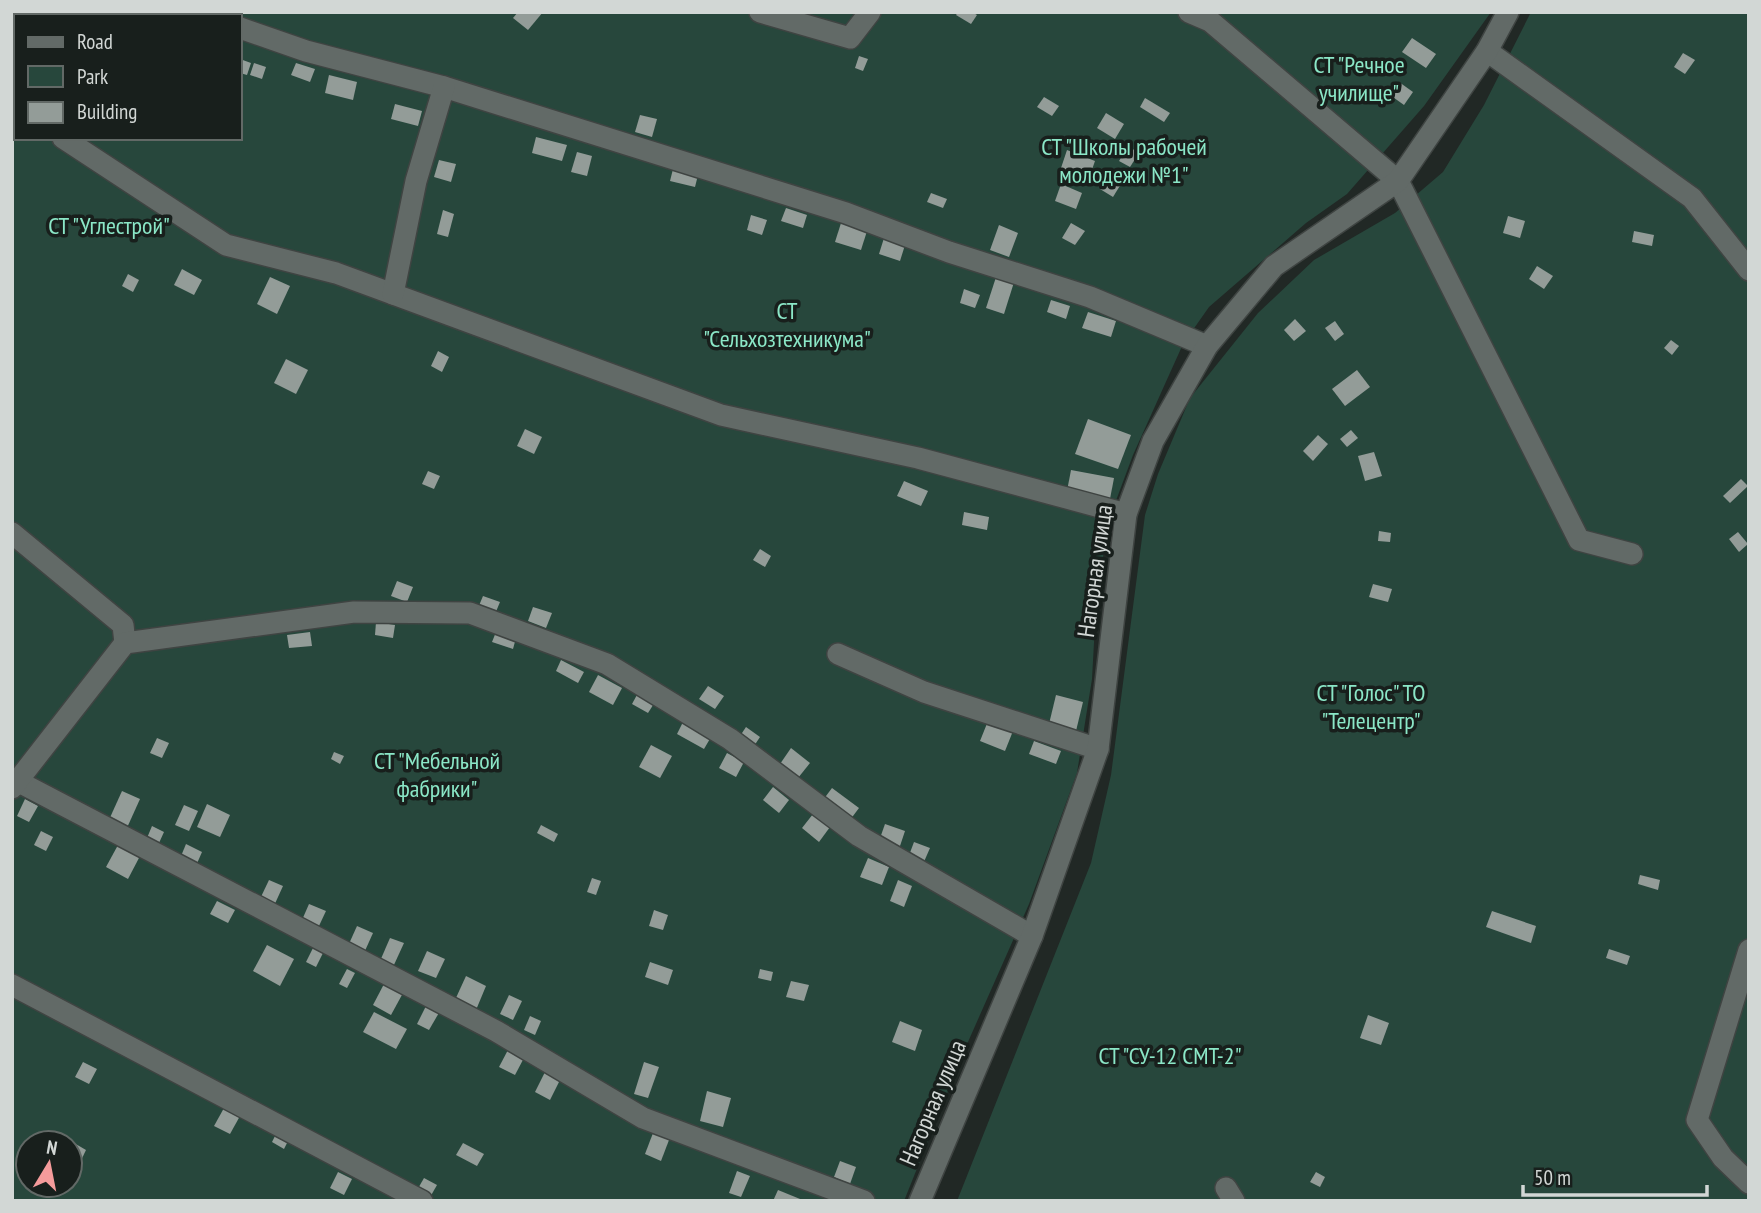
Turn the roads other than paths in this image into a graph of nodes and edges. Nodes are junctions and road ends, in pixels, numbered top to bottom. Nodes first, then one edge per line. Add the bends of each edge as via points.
1 (760, 12) edge
2 (870, 12) edge
3 (1189, 12) edge
4 (1507, 12) edge
5 (242, 29) edge
6 (1487, 51) junction
7 (444, 87) junction
8 (67, 140) edge
9 (1398, 181) junction
10 (1749, 270) edge
11 (393, 294) junction
12 (1207, 346) junction
13 (1126, 514) junction
14 (12, 533) edge
15 (1632, 554) dead end
16 (125, 643) junction
17 (838, 654) dead end
18 (1098, 749) junction
19 (15, 785) edge
20 (1032, 936) junction
21 (1749, 950) edge
22 (12, 985) edge
23 (1749, 1185) edge
24 (422, 1201) edge
25 (863, 1201) edge
26 (920, 1201) edge
27 (1740, 1201) edge

1 - 2 street via 850,38
3 - 9 street via 1210,21
4 - 6 street, Нагорная улица
5 - 7 street via 306,51
6 - 9 street, Нагорная улица
6 - 10 street via 1692,198
7 - 11 street via 416,181
7 - 12 street via 846,213 1090,297
8 - 11 street via 226,245 336,273
9 - 12 street, Нагорная улица via 1274,266
9 - 15 street via 1579,540
11 - 13 street via 721,415 918,458
12 - 13 street, Нагорная улица via 1153,441
13 - 18 street, Нагорная улица
14 - 16 street via 123,625
16 - 19 street
16 - 20 street via 354,612 470,613 607,664 730,739 859,836
17 - 18 street via 924,692
18 - 20 street, Нагорная улица
19 - 25 street via 496,1031 643,1118
20 - 26 street, Нагорная улица
21 - 23 street via 1697,1120
22 - 24 street
23 - 27 street

